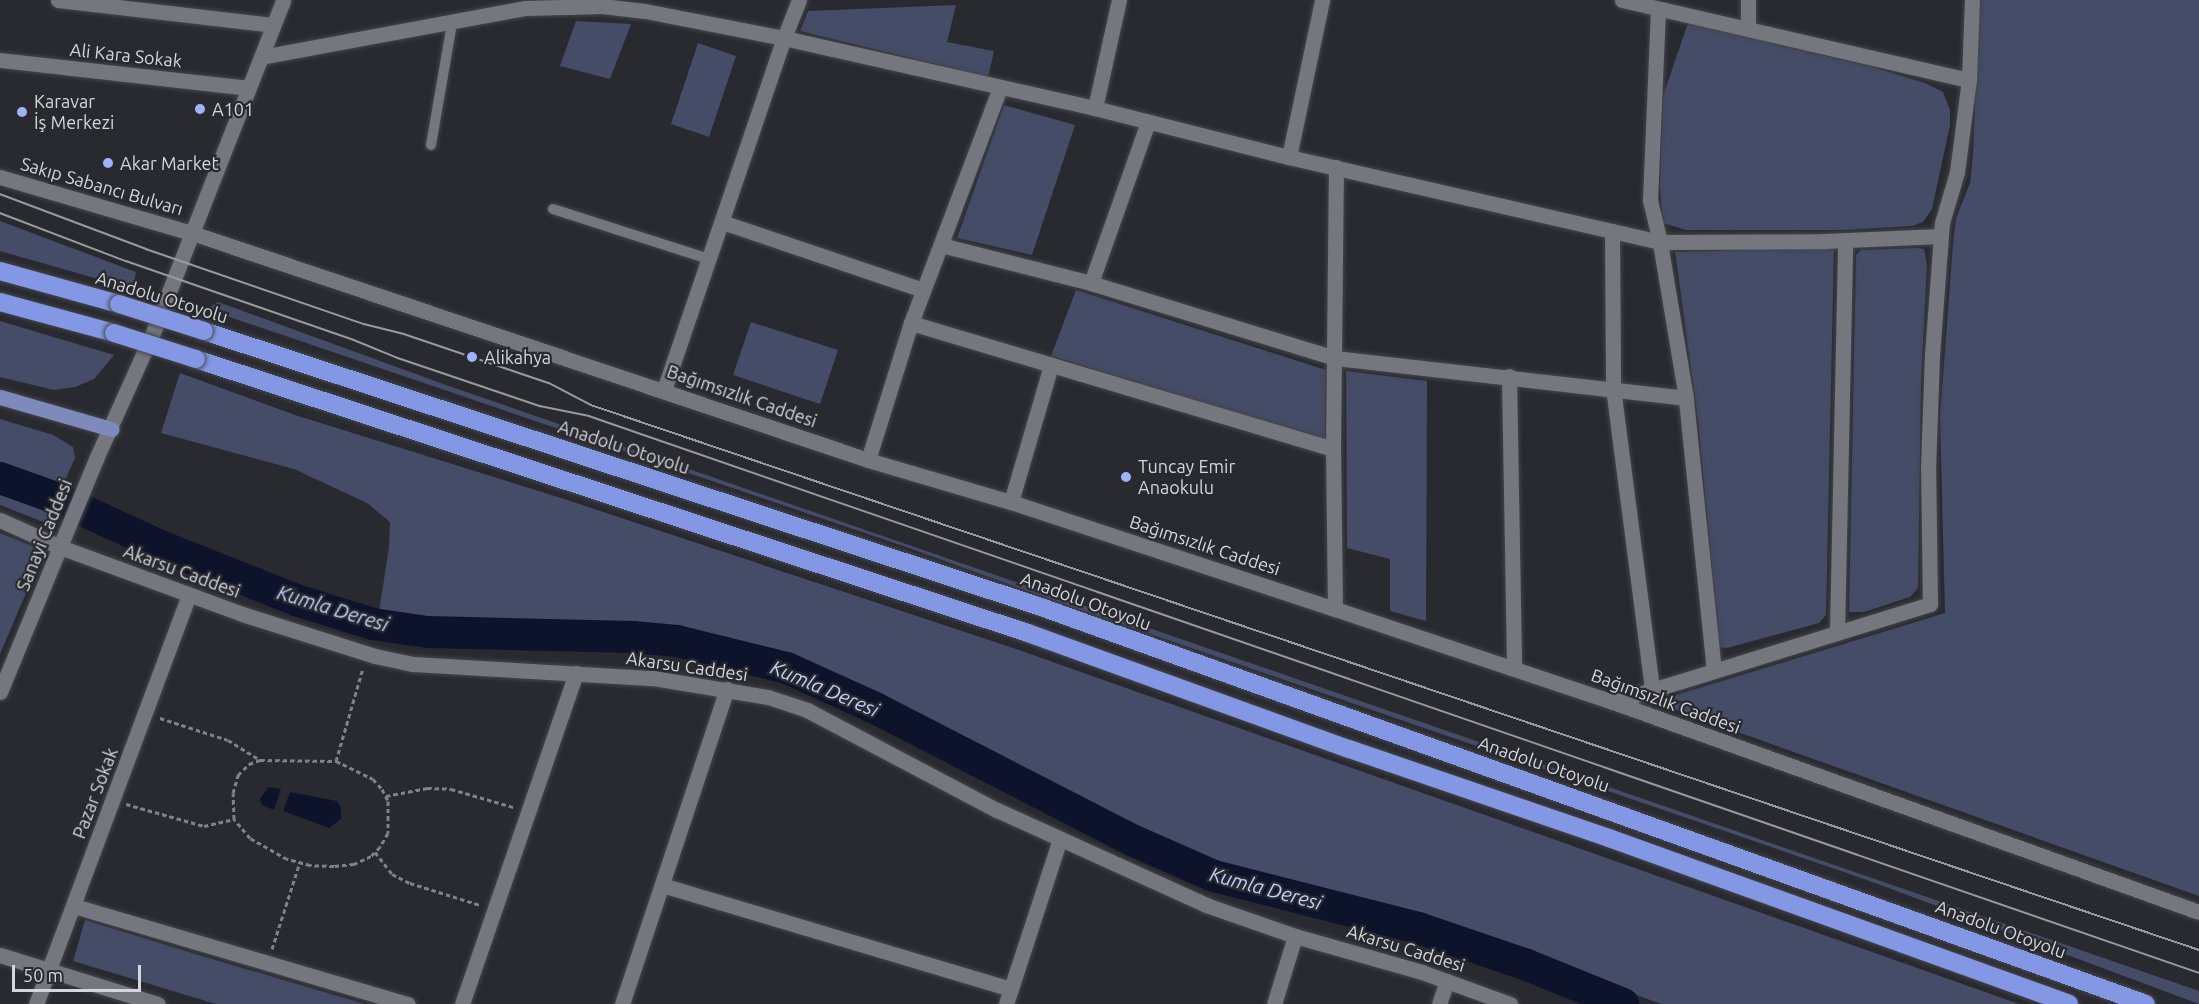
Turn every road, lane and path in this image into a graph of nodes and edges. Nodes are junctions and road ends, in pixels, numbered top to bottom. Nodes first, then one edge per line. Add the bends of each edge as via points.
1 (58, 0) edge
2 (283, 0) edge
3 (799, 0) edge
4 (1119, 0) edge
5 (1322, 0) edge
6 (1622, 0) edge
7 (1748, 0) edge
8 (1972, 0) edge
9 (527, 4) edge
10 (648, 6) edge
11 (1658, 9) junction
12 (452, 23) junction
13 (273, 25) junction
14 (1748, 28) junction
15 (784, 38) junction
16 (261, 57) junction
17 (0, 60) edge
18 (1969, 80) junction
19 (1000, 87) junction
20 (248, 88) junction
21 (1095, 108) junction
22 (1148, 122) junction
23 (431, 145) dead end
24 (1289, 157) junction
25 (1336, 167) junction
26 (0, 177) edge
27 (553, 209) dead end
28 (722, 222) junction
29 (1611, 231) junction
30 (192, 233) junction
31 (1941, 236) junction
32 (1845, 240) junction
33 (1660, 242) junction
34 (941, 245) junction
35 (709, 259) junction
36 (0, 271) edge
37 (1091, 283) junction
38 (923, 290) junction
39 (0, 303) edge
40 (911, 323) junction
41 (1335, 358) junction
42 (1051, 365) junction
43 (1509, 376) junction
44 (1613, 388) junction
45 (664, 390) junction
46 (0, 397) edge
47 (1686, 398) junction
48 (111, 429) junction
49 (1333, 448) junction
50 (868, 460) junction
51 (1011, 502) junction
52 (0, 520) edge
53 (60, 547) junction
54 (189, 596) junction
55 (1335, 609) junction
56 (1837, 633) junction
57 (1514, 669) junction
58 (1714, 671) junction
59 (576, 673) junction
60 (358, 686) dead end
61 (727, 689) junction
62 (1652, 690) junction
63 (0, 692) edge
64 (1613, 702) junction
65 (164, 719) dead end
66 (260, 759) junction
67 (336, 761) junction
68 (386, 796) junction
69 (114, 800) junction
70 (528, 812) junction
71 (234, 819) junction
72 (1060, 839) junction
73 (375, 852) junction
74 (300, 862) junction
75 (662, 885) junction
76 (74, 906) junction
77 (494, 909) junction
78 (2199, 912) edge
79 (1295, 936) junction
80 (0, 955) edge
81 (267, 963) junction
82 (49, 970) junction
83 (1447, 981) junction
84 (1011, 989) junction
85 (36, 1004) edge
86 (158, 1004) edge
87 (408, 1004) edge
88 (462, 1004) edge
89 (622, 1004) edge
90 (1006, 1004) edge
91 (1274, 1004) edge
92 (1439, 1004) edge
93 (1510, 1004) edge
94 (2069, 1004) edge
95 (2146, 1004) edge

1 - 13 street
2 - 13 street, Sanayi Caddesi
3 - 15 street
4 - 21 street
5 - 24 street
6 - 11 street
7 - 14 street
8 - 18 street
9 - 10 street
9 - 12 street
10 - 15 street
11 - 14 street
11 - 33 street via 1650,200
12 - 16 street
12 - 23 lane
13 - 16 street, Sanayi Caddesi
14 - 18 street
15 - 19 street
15 - 28 street
16 - 20 street, Sanayi Caddesi
17 - 20 street, Ali Kara Sokak
18 - 31 street via 1957,172
19 - 21 street
19 - 34 street
20 - 30 street, Sanayi Caddesi
21 - 22 street
22 - 24 street
22 - 37 street
24 - 25 street
25 - 29 street
25 - 41 street
26 - 30 street, Sakıp Sabancı Bulvarı
27 - 35 lane
28 - 35 street
28 - 38 street
29 - 33 street
29 - 44 street
30 - 45 street, Bağımsızlık Caddesi
30 - 48 street, Sanayi Caddesi
31 - 32 street
31 - 56 street via 1928,469 1930,604
32 - 33 street
32 - 56 street
33 - 47 street
34 - 37 street
34 - 38 street
35 - 45 street
36 - 95 highway, Anadolu Otoyolu, bridge via 204,331 1041,607
37 - 41 street
38 - 40 street
39 - 94 highway, bridge via 196,359 1028,633
40 - 42 street
40 - 50 street
41 - 43 street
41 - 49 street
42 - 49 street
42 - 51 street
43 - 44 street
43 - 57 street
44 - 47 street
44 - 62 street
45 - 50 street, Bağımsızlık Caddesi
46 - 48 main road
47 - 58 street
48 - 53 street, Sanayi Caddesi
49 - 55 street
50 - 51 street, Bağımsızlık Caddesi
51 - 55 street, Bağımsızlık Caddesi
52 - 53 street, Akarsu Caddesi
53 - 54 street, Akarsu Caddesi
53 - 63 street, Sanayi Caddesi
54 - 59 street, Akarsu Caddesi via 322,641 414,664
54 - 69 street, Pazar Sokak
55 - 57 street, Bağımsızlık Caddesi
56 - 58 street
57 - 64 street, Bağımsızlık Caddesi
58 - 62 street
59 - 61 street, Akarsu Caddesi via 653,678
59 - 70 street
60 - 67 path
61 - 72 street, Akarsu Caddesi via 807,710
61 - 75 street
62 - 64 street
64 - 78 street, Bağımsızlık Caddesi
65 - 66 path via 228,740
66 - 67 path
66 - 71 path via 238,775 233,792
67 - 68 path via 373,779
68 - 70 path via 427,788 451,789
68 - 73 path via 388,833
69 - 71 path via 204,826
69 - 76 street, Pazar Sokak
70 - 77 street
71 - 74 path via 268,851
72 - 79 street, Akarsu Caddesi via 1206,905
72 - 84 street
73 - 74 path via 354,864
73 - 77 path via 392,874 410,883
74 - 81 path
75 - 84 street
75 - 89 street
76 - 81 street
76 - 82 street, Pazar Sokak
77 - 88 street
79 - 83 street, Akarsu Caddesi
79 - 91 street
80 - 82 street
81 - 87 street
82 - 85 street, Pazar Sokak
82 - 86 street
83 - 92 street
83 - 93 street, Akarsu Caddesi
84 - 90 street

